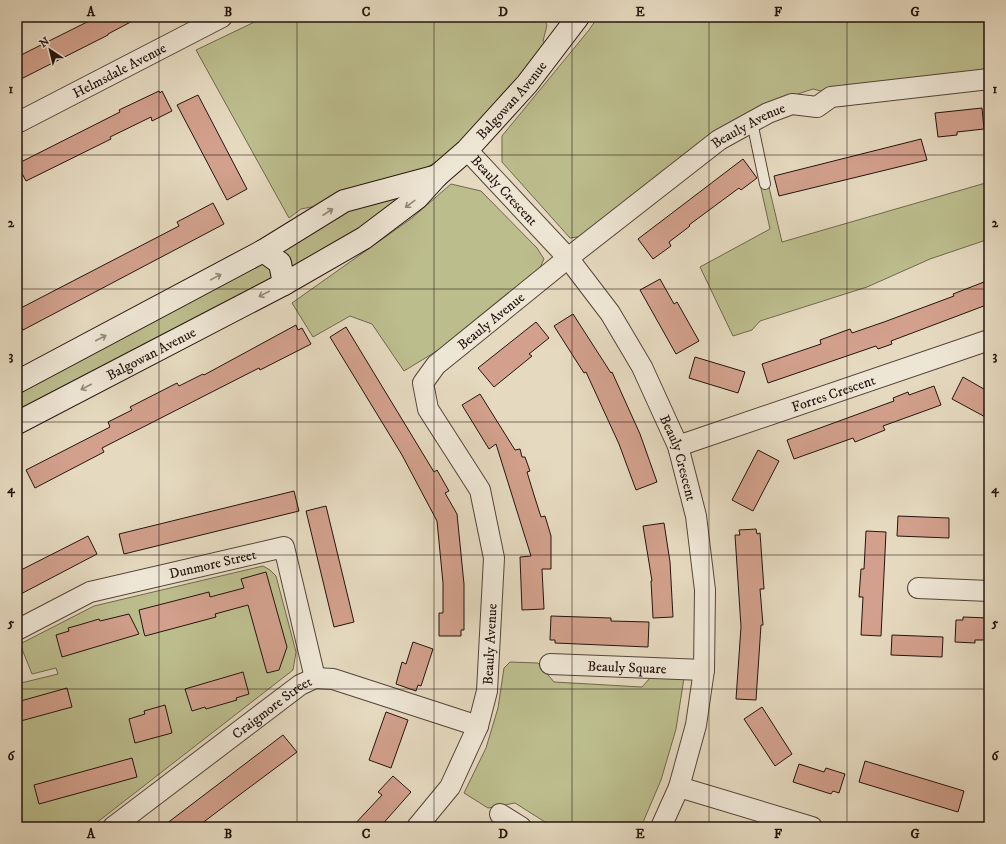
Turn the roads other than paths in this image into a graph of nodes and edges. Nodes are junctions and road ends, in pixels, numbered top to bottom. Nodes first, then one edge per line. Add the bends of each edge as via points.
1 (222, 17) edge
2 (576, 18) edge
3 (989, 79) edge
4 (752, 122) junction
5 (17, 123) edge
6 (467, 150) junction
7 (437, 176) junction
8 (764, 184) dead end
9 (263, 251) junction
10 (568, 258) junction
11 (284, 284) junction
12 (989, 340) edge
13 (17, 382) edge
14 (17, 423) edge
15 (678, 446) junction
16 (918, 588) dead end
17 (989, 591) edge
18 (17, 630) edge
19 (550, 664) dead end
20 (704, 670) junction
21 (315, 678) junction
22 (478, 726) junction
23 (679, 787) junction
24 (500, 814) dead end
25 (113, 827) edge
26 (417, 827) edge
27 (521, 827) edge
28 (662, 827) edge
29 (812, 827) edge

1 - 5 street, Helmsdale Avenue
2 - 6 street, Balgowan Avenue via 527,84
3 - 4 street, Beauly Avenue via 831,97 817,107 792,104
4 - 8 lane
4 - 10 street, Beauly Avenue via 719,140
6 - 7 street, Balgowan Avenue
6 - 10 street, Beauly Crescent
9 -> 7 street, Balgowan Avenue via 344,201
7 -> 11 street, Balgowan Avenue via 417,198 364,238
9 - 11 street via 280,263
13 -> 9 street, Balgowan Avenue
10 - 15 street, Beauly Crescent via 610,313 638,360
10 - 22 street, Beauly Avenue via 436,364 423,383 428,409 480,490 494,558 487,691
11 -> 14 street, Balgowan Avenue
12 - 15 street, Forres Crescent
15 - 20 street, Beauly Crescent via 696,516 705,590
16 - 17 street
18 - 21 street, Dunmore Street via 90,592 284,547
19 - 20 street, Beauly Square
20 - 23 street, Beauly Crescent via 696,725
21 - 22 street, Craigmore Street via 333,679
21 - 25 street, Craigmore Street via 300,685
22 - 26 street, Beauly Avenue via 450,787
23 - 28 street, Beauly Crescent
23 - 29 street
24 - 27 street

